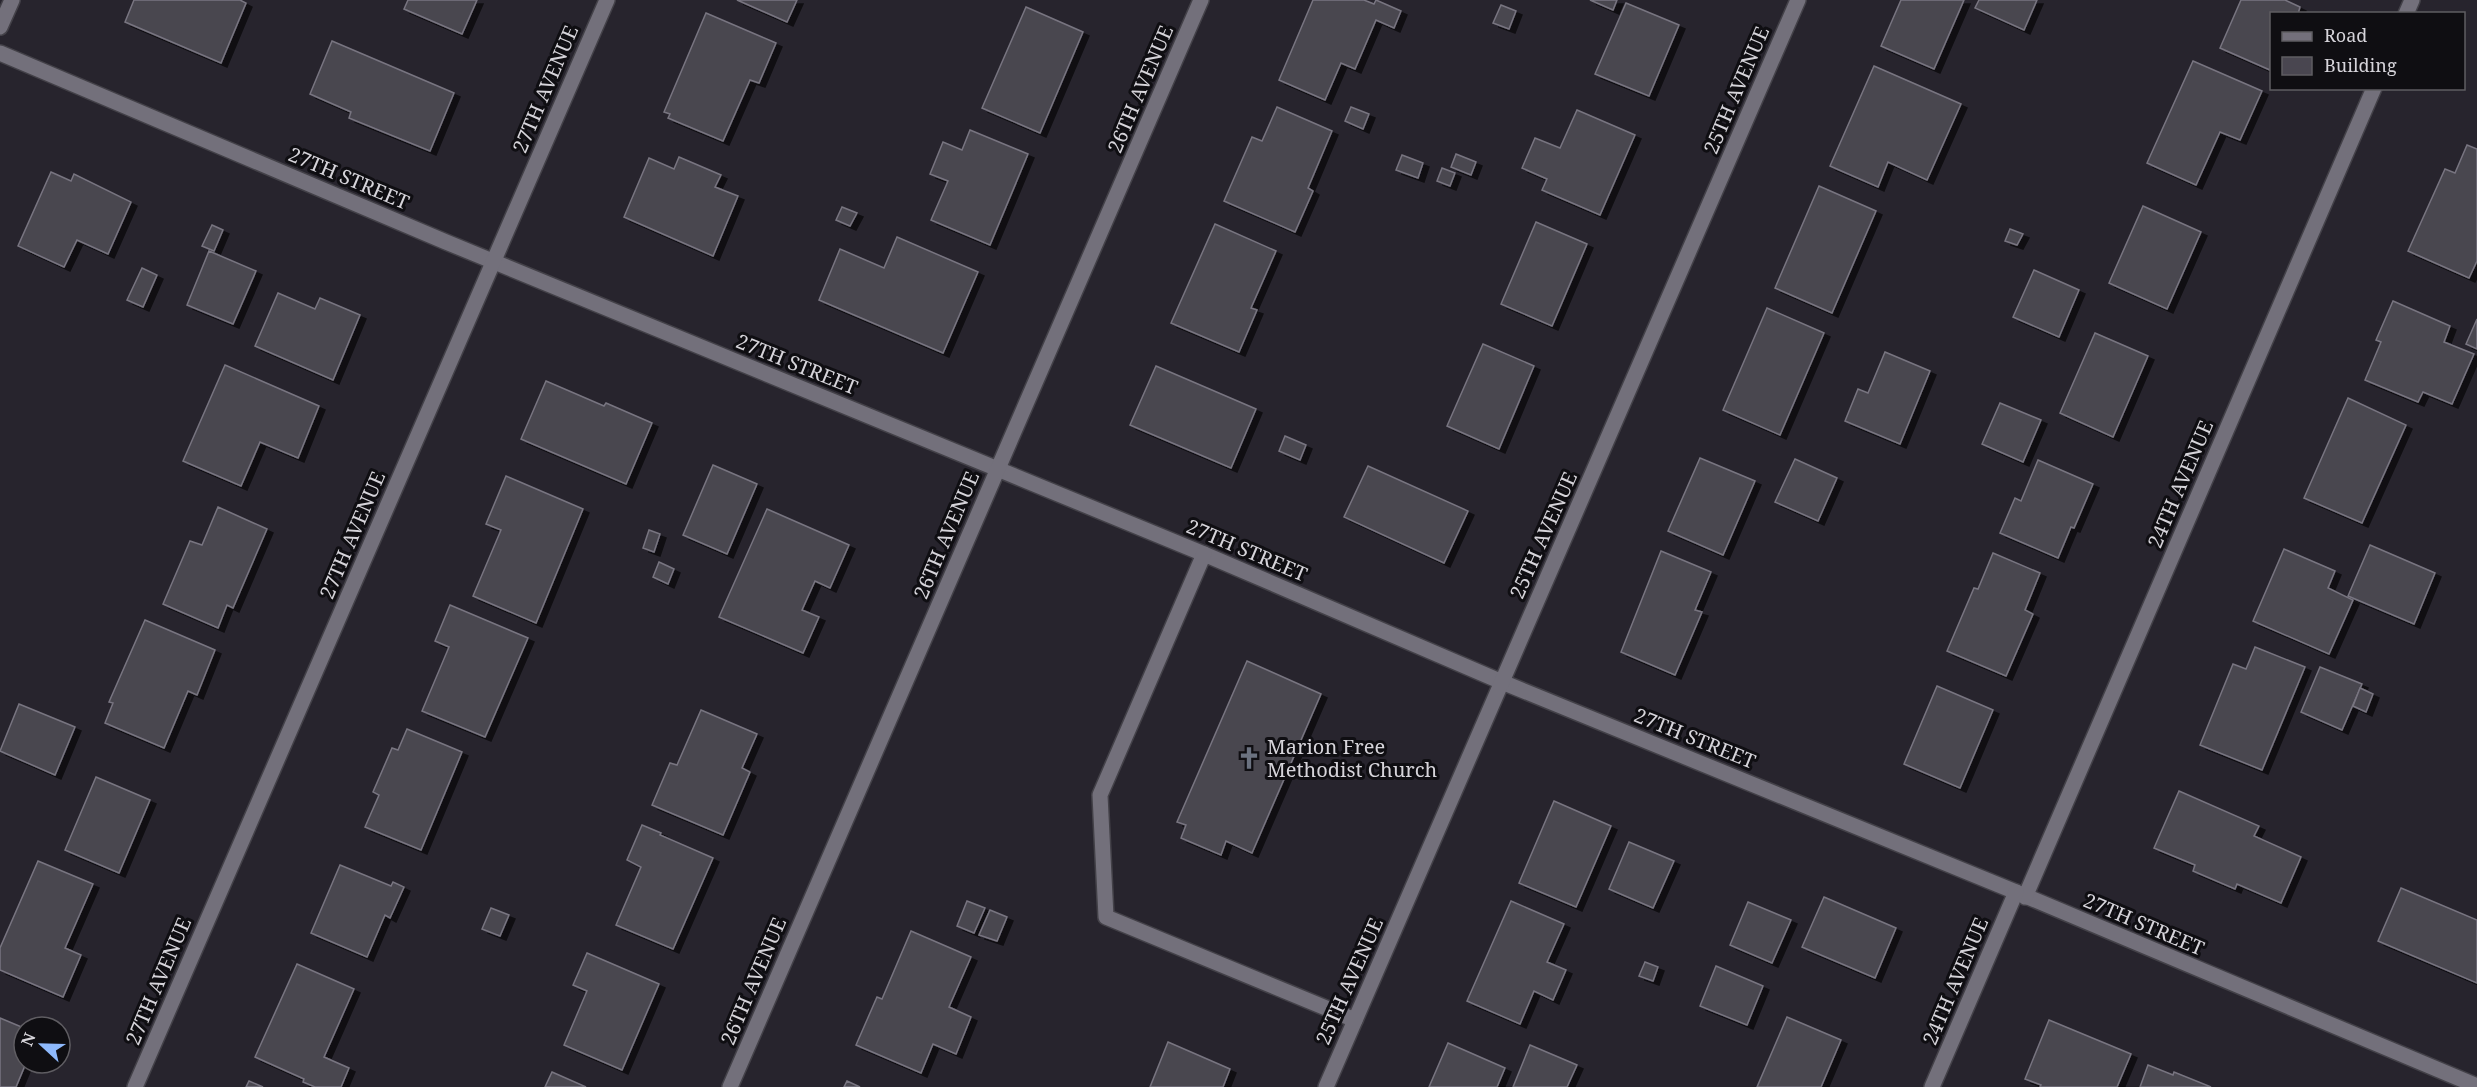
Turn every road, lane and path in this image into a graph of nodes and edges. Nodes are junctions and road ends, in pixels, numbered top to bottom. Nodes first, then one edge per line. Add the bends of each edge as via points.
1 (12, 0) edge
2 (607, 0) edge
3 (1201, 0) edge
4 (1798, 0) edge
5 (0, 27) edge
6 (0, 53) edge
7 (2373, 90) edge
8 (493, 262) junction
9 (998, 469) junction
10 (1204, 554) junction
11 (1502, 682) junction
12 (2021, 894) junction
13 (1355, 1020) junction
14 (2477, 1086) edge
15 (135, 1087) edge
16 (730, 1087) edge
17 (1326, 1087) edge
18 (1932, 1087) edge

1 - 5 street
2 - 8 street, 27TH AVENUE
3 - 9 street, 26TH AVENUE
4 - 11 street, 25TH AVENUE
6 - 8 street, 27TH STREET
7 - 12 street, 24TH AVENUE
8 - 9 street, 27TH STREET
8 - 15 street, 27TH AVENUE
9 - 10 street, 27TH STREET
9 - 16 street, 26TH AVENUE
10 - 11 street, 27TH STREET
10 - 13 street via 1100,795 1106,917
11 - 12 street, 27TH STREET
11 - 13 street, 25TH AVENUE
12 - 14 street, 27TH STREET
12 - 18 street, 24TH AVENUE
13 - 17 street, 25TH AVENUE

